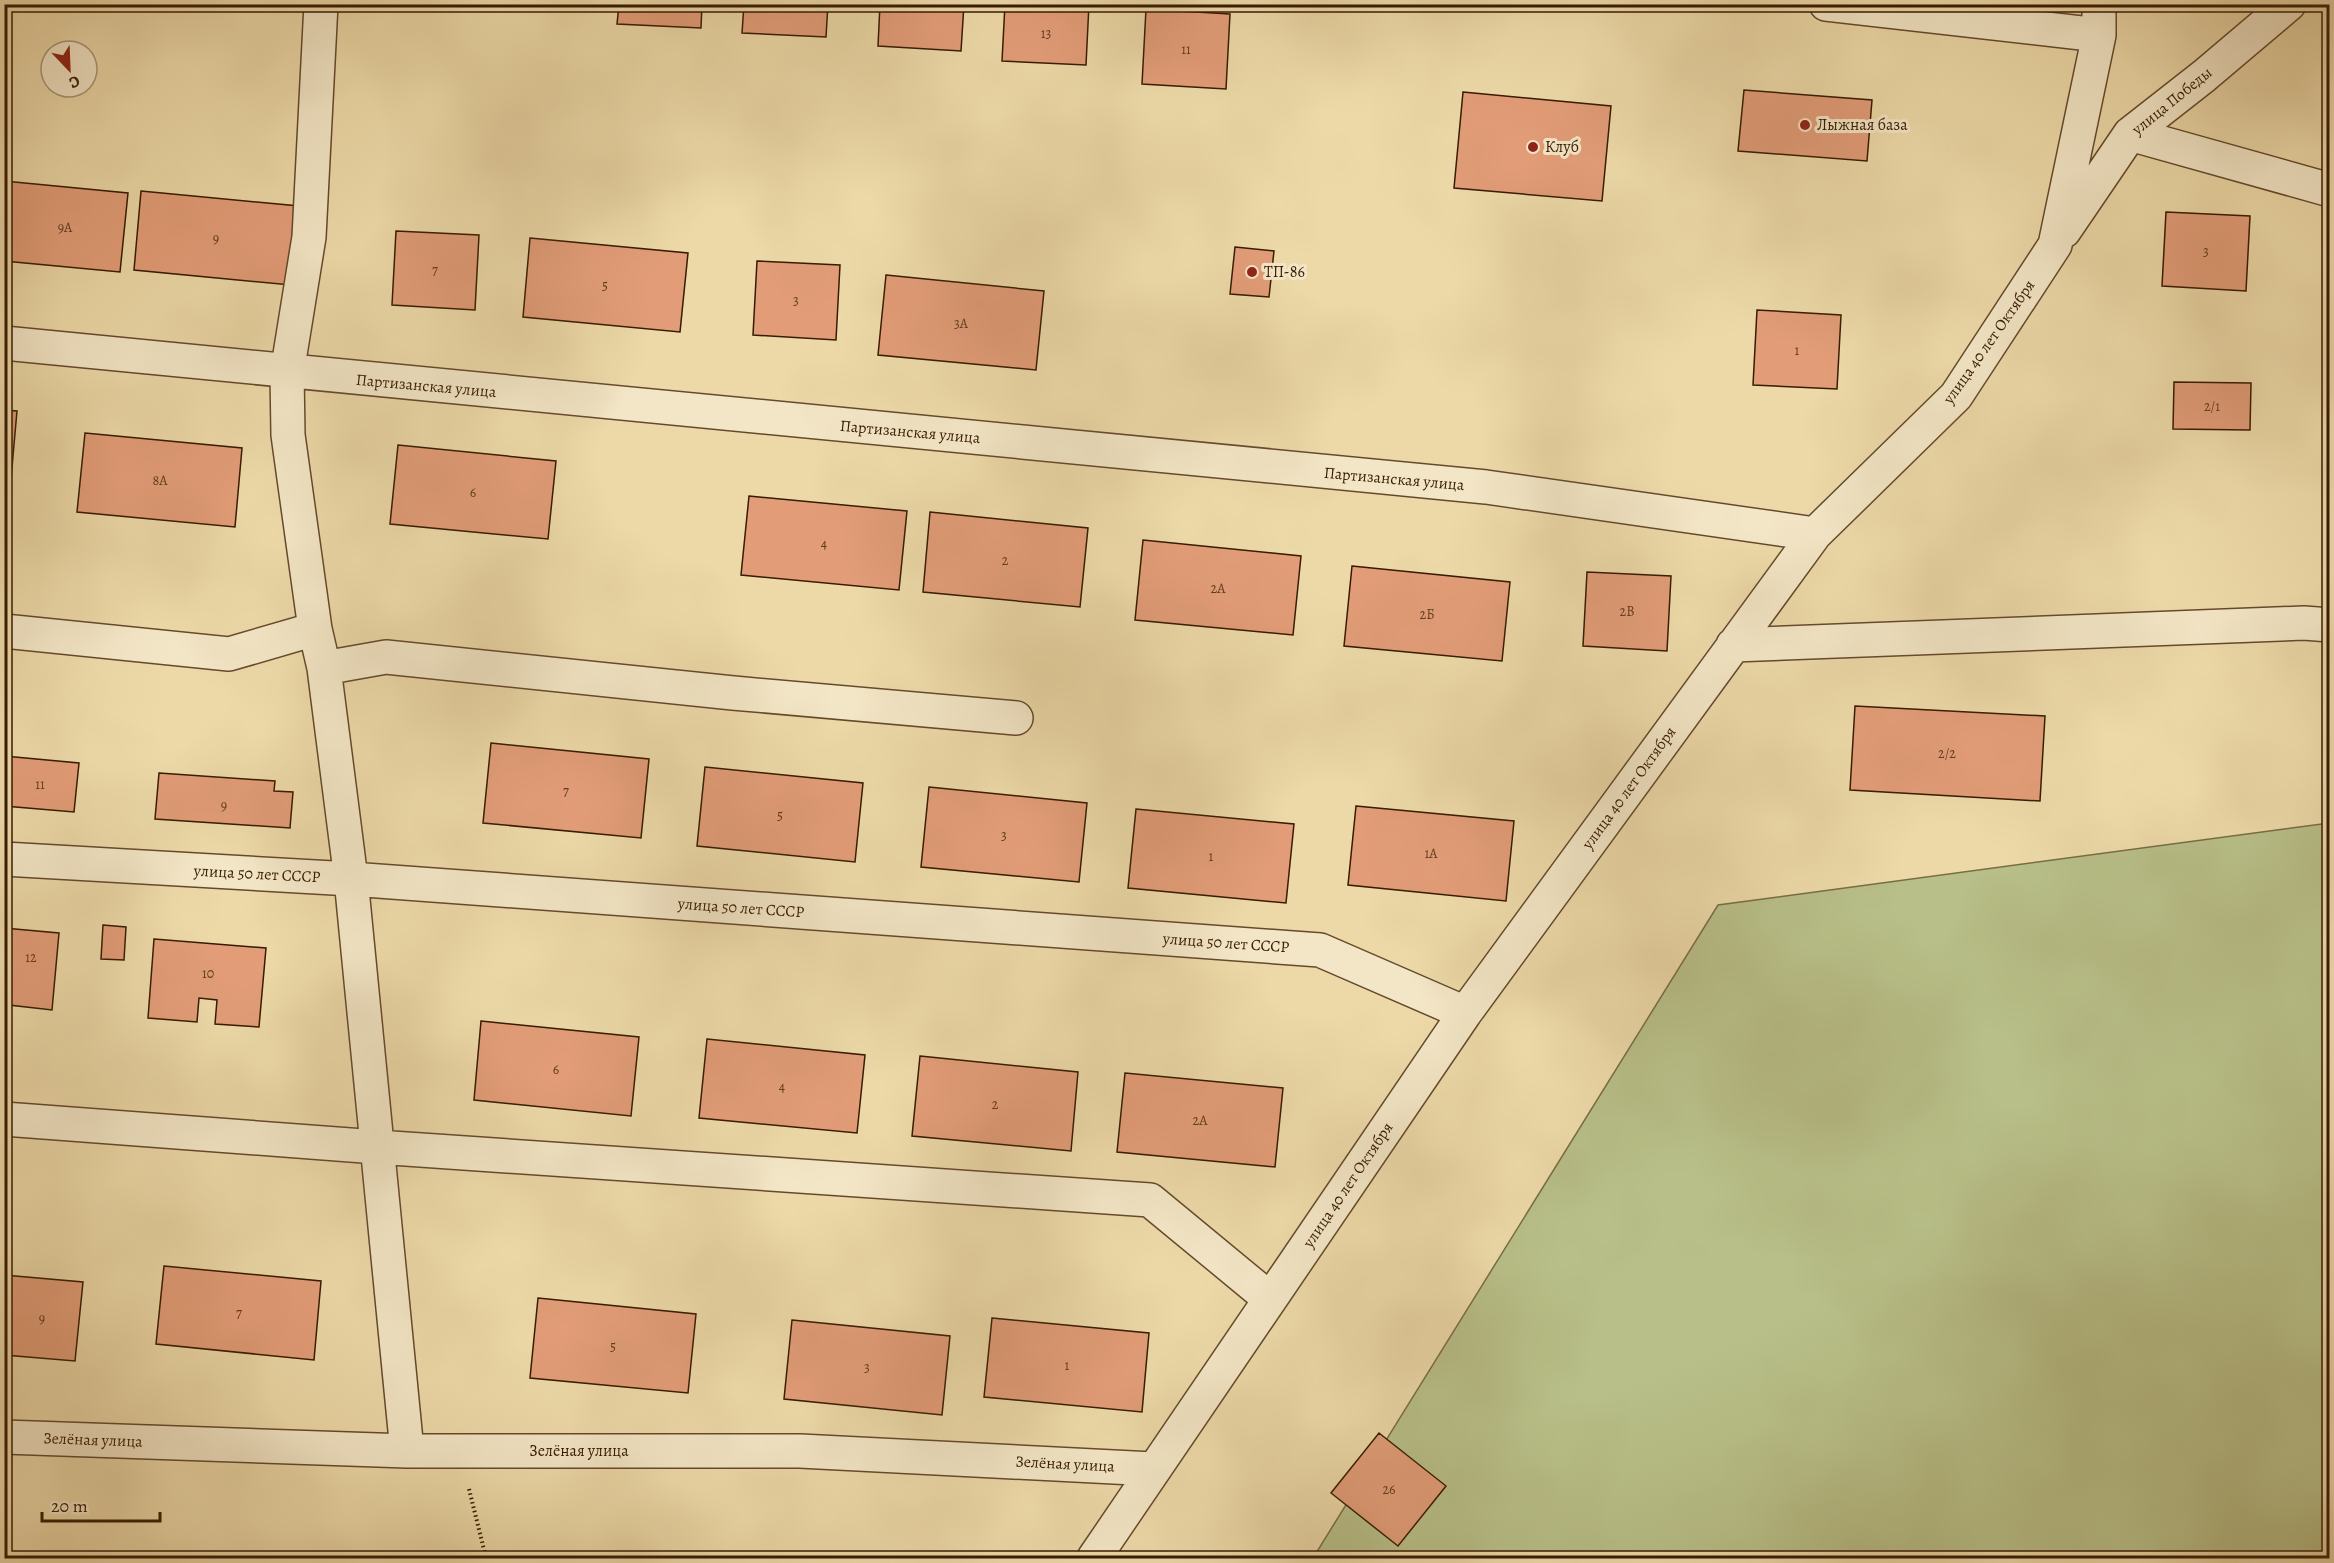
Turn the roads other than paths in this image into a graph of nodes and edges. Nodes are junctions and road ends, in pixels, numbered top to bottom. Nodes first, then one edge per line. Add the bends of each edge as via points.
1 (321, 4) edge
2 (1826, 4) edge
3 (2289, 4) edge
4 (2099, 20) edge
5 (2130, 134) junction
6 (2330, 190) edge
7 (2055, 245) junction
8 (4, 343) edge
9 (287, 372) junction
10 (1815, 534) junction
11 (2330, 625) edge
12 (315, 629) junction
13 (4, 631) edge
14 (1733, 645) junction
15 (324, 668) junction
16 (1016, 718) dead end
17 (4, 859) edge
18 (351, 879) junction
19 (1465, 1013) junction
20 (4, 1119) edge
21 (377, 1147) junction
22 (1270, 1299) junction
23 (4, 1437) edge
24 (407, 1451) junction
25 (1153, 1468) junction
26 (1094, 1558) edge

1 - 9 street via 309,237
2 - 4 street
3 - 5 street, улица Победы
4 - 7 street, улица 40 лет Октября
5 - 6 street
5 - 7 street, улица Победы
7 - 10 street, улица 40 лет Октября via 1956,396
8 - 9 street, Партизанская улица
9 - 10 street, Партизанская улица via 1486,488
9 - 12 street via 288,435
10 - 14 street, улица 40 лет Октября
11 - 14 street
12 - 13 street via 229,654
12 - 15 street
14 - 19 street, улица 40 лет Октября
15 - 16 street via 386,657
15 - 18 street
17 - 18 street, улица 50 лет СССР
18 - 19 street, улица 50 лет СССР via 1320,950
18 - 21 street
19 - 22 street, улица 40 лет Октября
20 - 21 street
21 - 22 street via 1150,1200
21 - 24 street
22 - 25 street, улица 40 лет Октября
23 - 24 street, Зелёная улица
24 - 25 street, Зелёная улица via 800,1451
25 - 26 street, улица 40 лет Октября

